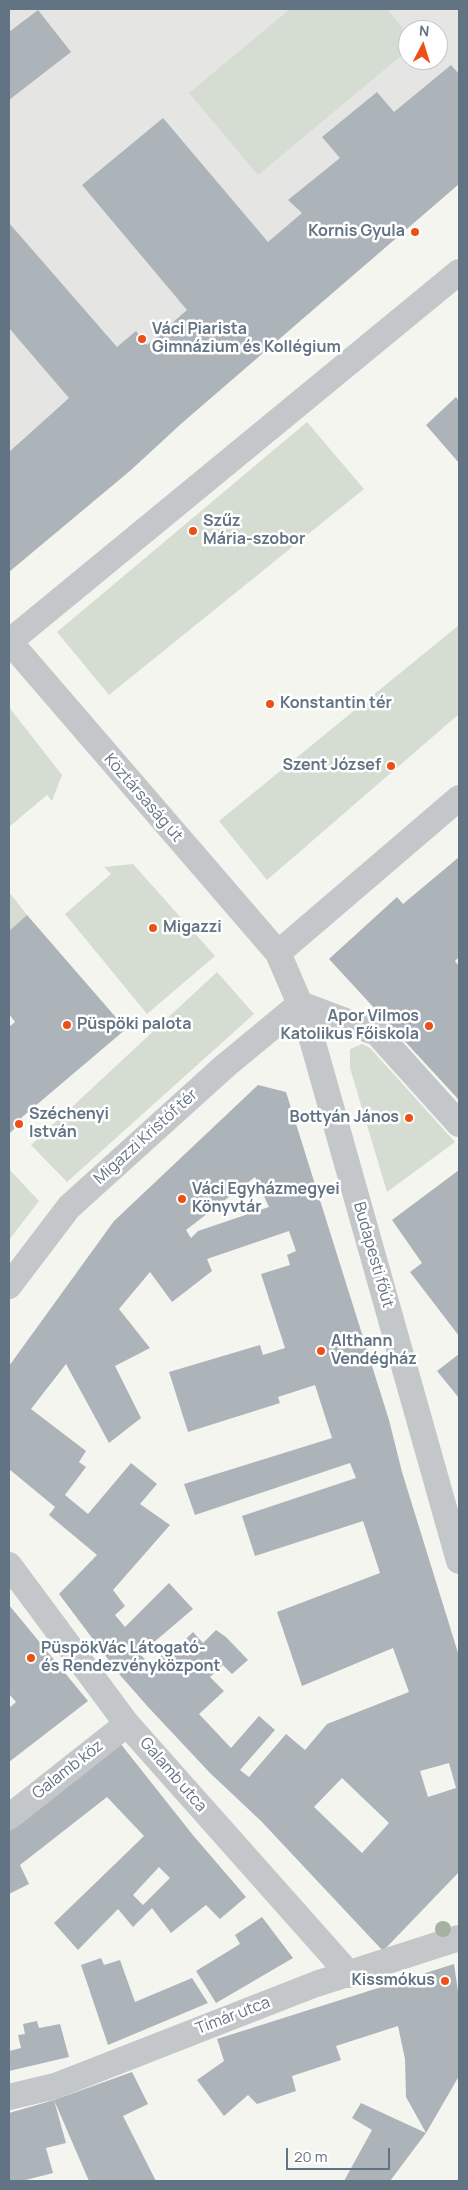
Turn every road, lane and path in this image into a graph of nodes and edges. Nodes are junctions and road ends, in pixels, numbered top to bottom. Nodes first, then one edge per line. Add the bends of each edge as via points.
1 (459, 272) edge
2 (9, 642) edge
3 (459, 798) edge
4 (278, 953) junction
5 (300, 1004) junction
6 (459, 1124) edge
7 (9, 1286) edge
8 (459, 1560) edge
9 (9, 1565) edge
10 (127, 1724) junction
11 (9, 1817) edge
12 (459, 1938) edge
13 (350, 1975) junction
14 (9, 2097) edge

1 - 2 street
2 - 4 street, Köztársaság út
3 - 4 street
4 - 5 street, Budapesti főút
5 - 6 street via 377,1033
5 - 7 street, Migazzi Kristóf tér via 225,1066 69,1208
5 - 8 street, Budapesti főút
9 - 10 street, Galamb utca
10 - 11 street, Galamb köz
10 - 13 street, Galamb utca
12 - 13 street, Tímár utca
13 - 14 street, Tímár utca via 316,1984 54,2086

